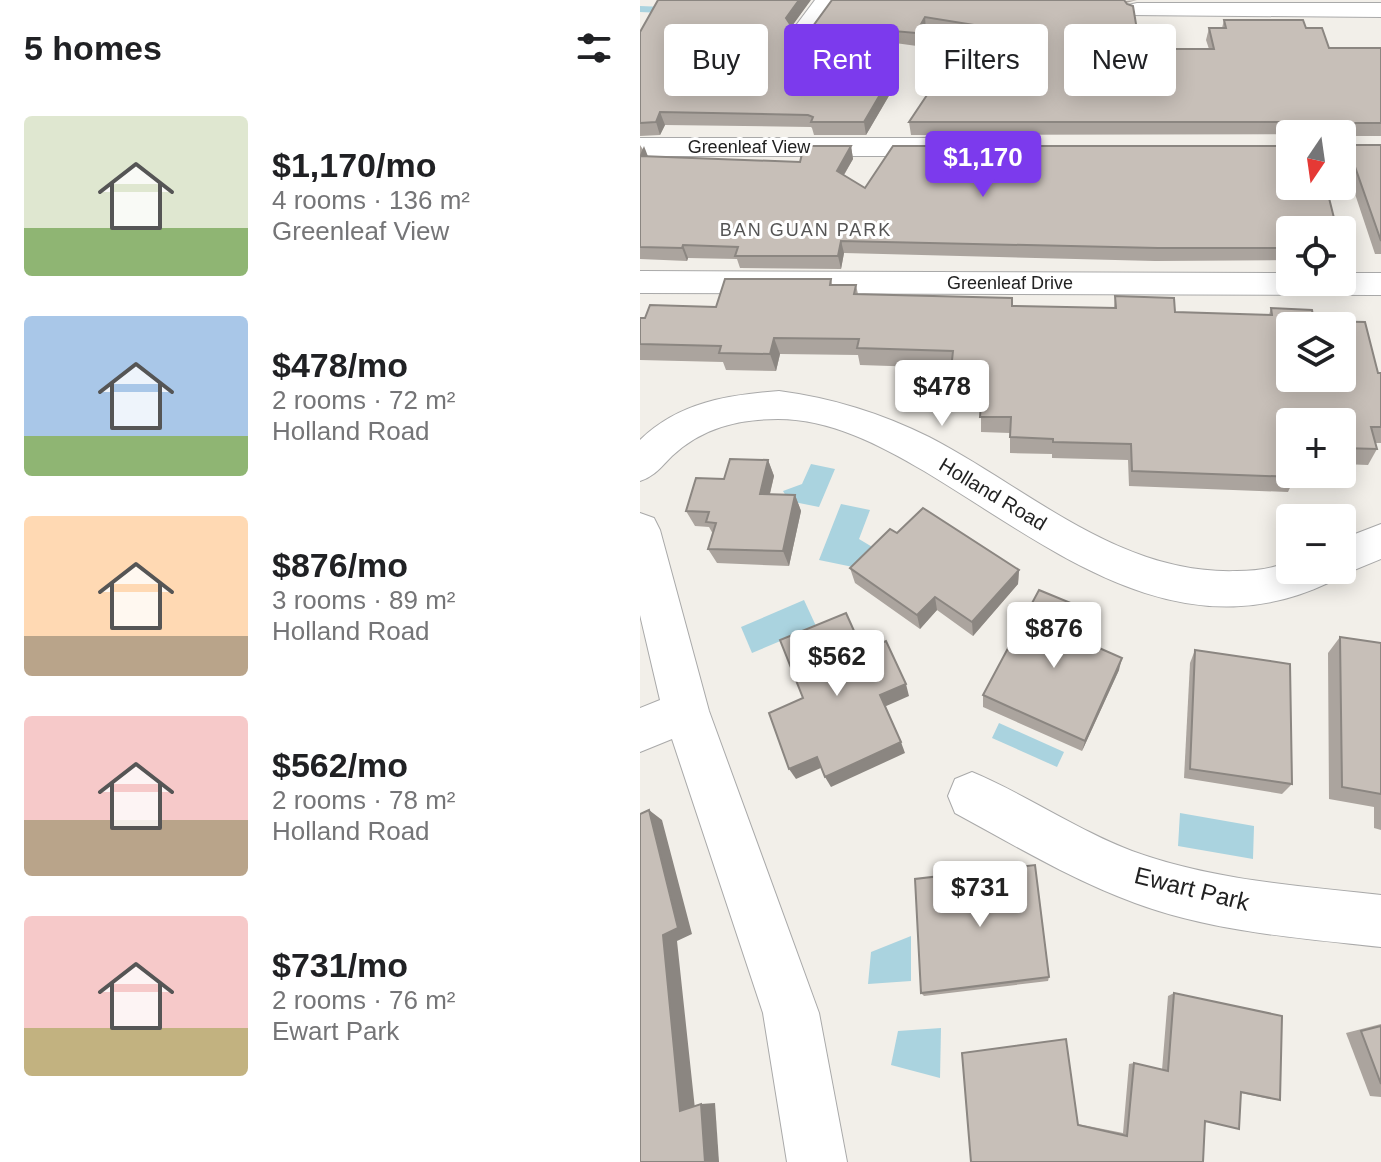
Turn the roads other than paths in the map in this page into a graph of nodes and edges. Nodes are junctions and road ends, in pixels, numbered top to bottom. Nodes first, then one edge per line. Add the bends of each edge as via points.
1 (827, 0) edge
2 (1208, 5) edge
3 (1137, 10) edge
4 (1378, 10) dead end
5 (810, 24) edge
6 (640, 147) edge
7 (973, 147) edge
8 (640, 282) edge
9 (1381, 284) edge
10 (640, 466) edge
11 (640, 530) edge
12 (1381, 541) edge
13 (1356, 552) edge
14 (1281, 584) edge
15 (663, 720) edge
16 (972, 796) dead end
17 (1381, 921) edge
18 (817, 1162) edge

1 - 5 street
2 - 3 street
2 - 4 street
6 - 7 street, Greenleaf View
8 - 9 street, Greenleaf Drive
10 - 14 street, Holland Road via 673,432 717,412 771,404 809,408 848,417 950,467 1087,550 1141,573 1201,588
11 - 15 street
12 - 13 street
15 - 18 street via 791,1013
16 - 17 street, Ewart Park via 1157,885 1264,907

